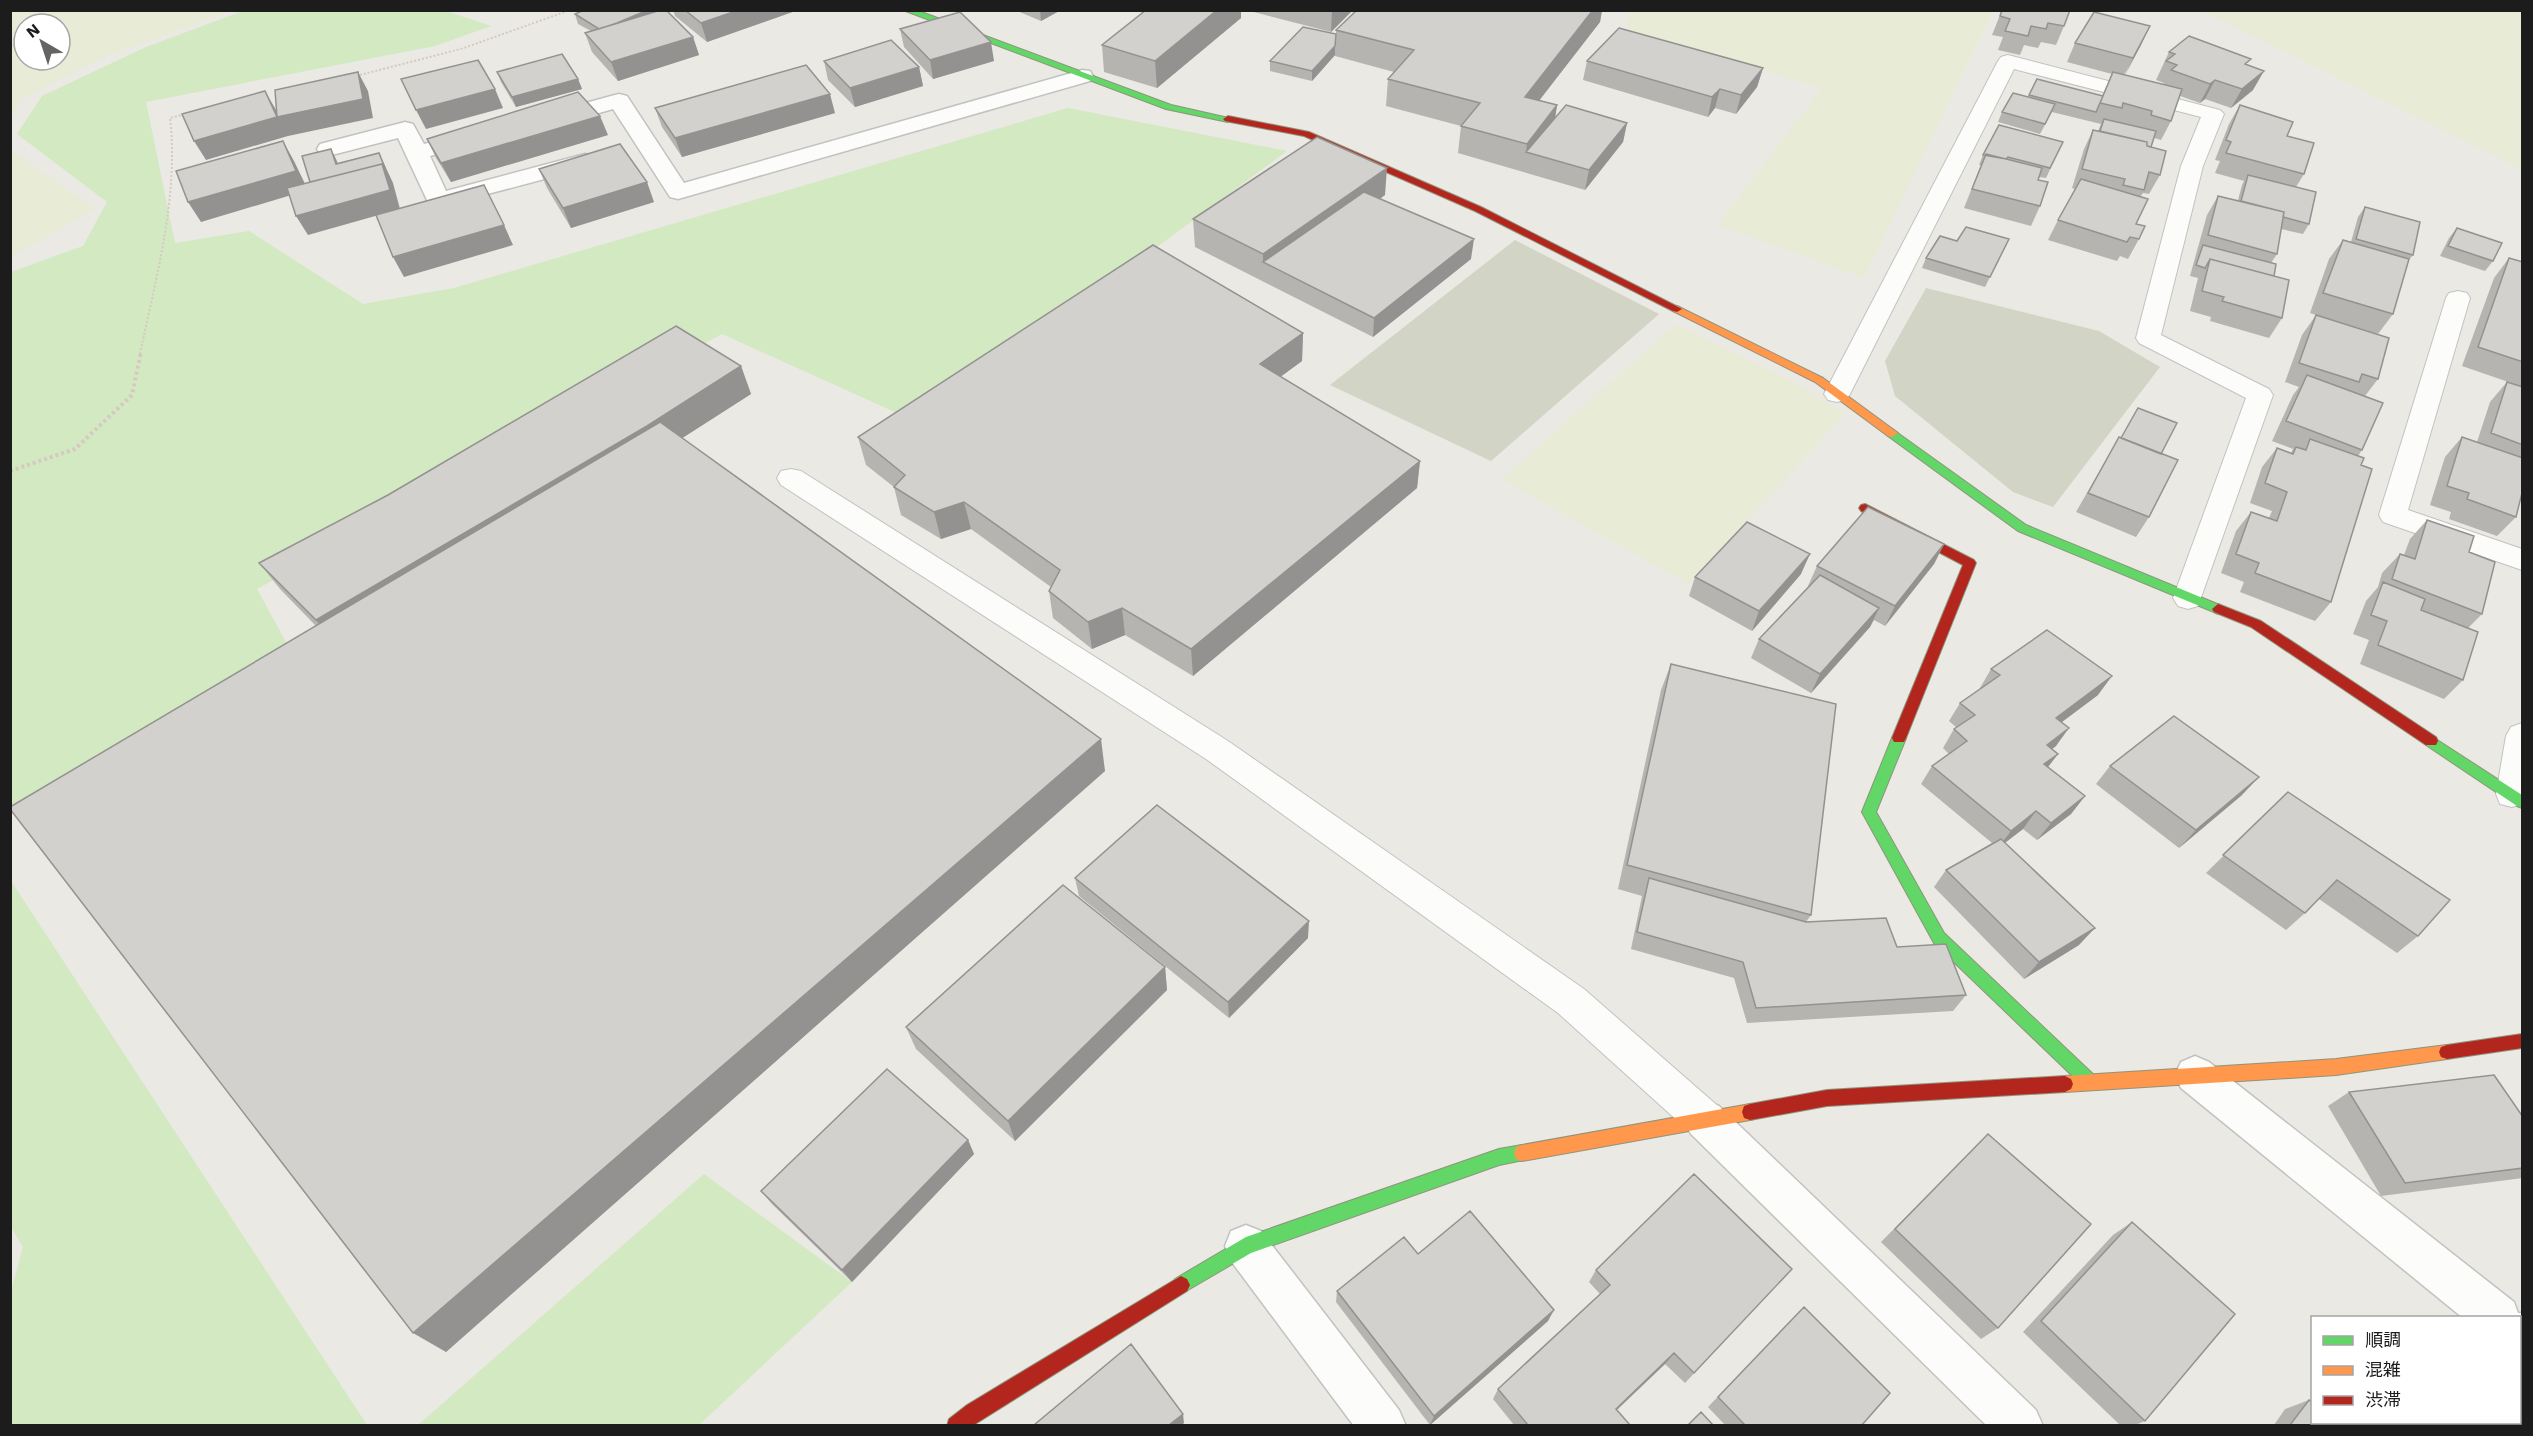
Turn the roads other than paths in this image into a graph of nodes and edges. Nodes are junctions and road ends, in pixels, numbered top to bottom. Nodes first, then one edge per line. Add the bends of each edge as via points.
1 (907, 10) edge
2 (1082, 76) junction
3 (530, 125) edge
4 (496, 133) edge
5 (328, 149) edge
6 (626, 150) junction
7 (416, 153) junction
8 (2458, 298) dead end
9 (1837, 393) junction
10 (791, 478) dead end
11 (1865, 508) edge
12 (2523, 560) edge
13 (2188, 598) junction
14 (2523, 736) edge
15 (2517, 798) edge
16 (2523, 1041) edge
17 (2195, 1076) junction
18 (2090, 1082) junction
19 (1706, 1120) junction
20 (1246, 1246) junction
21 (2497, 1316) edge
22 (956, 1425) edge
23 (1383, 1425) edge
24 (2020, 1425) edge

1 - 2 street
2 - 6 street via 678,192
2 - 9 street via 1168,107 1305,134 1478,209 1819,380
3 - 6 street via 619,101
4 - 7 street
5 - 7 street via 405,129
6 - 7 street via 439,200
8 - 12 lane via 2393,515
9 - 13 street via 2022,528
9 - 13 lane via 2008,61 2213,114 2192,166 2148,338 2260,395
10 - 19 lane via 1217,750 1571,1002
11 - 18 street via 1970,563 1869,812 1939,938
13 - 15 street via 2256,624
14 - 15 lane
16 - 17 street via 2336,1067
17 - 18 street
17 - 21 street
18 - 19 street via 1827,1098
19 - 20 street via 1499,1157
19 - 24 street
20 - 22 street
20 - 23 street

